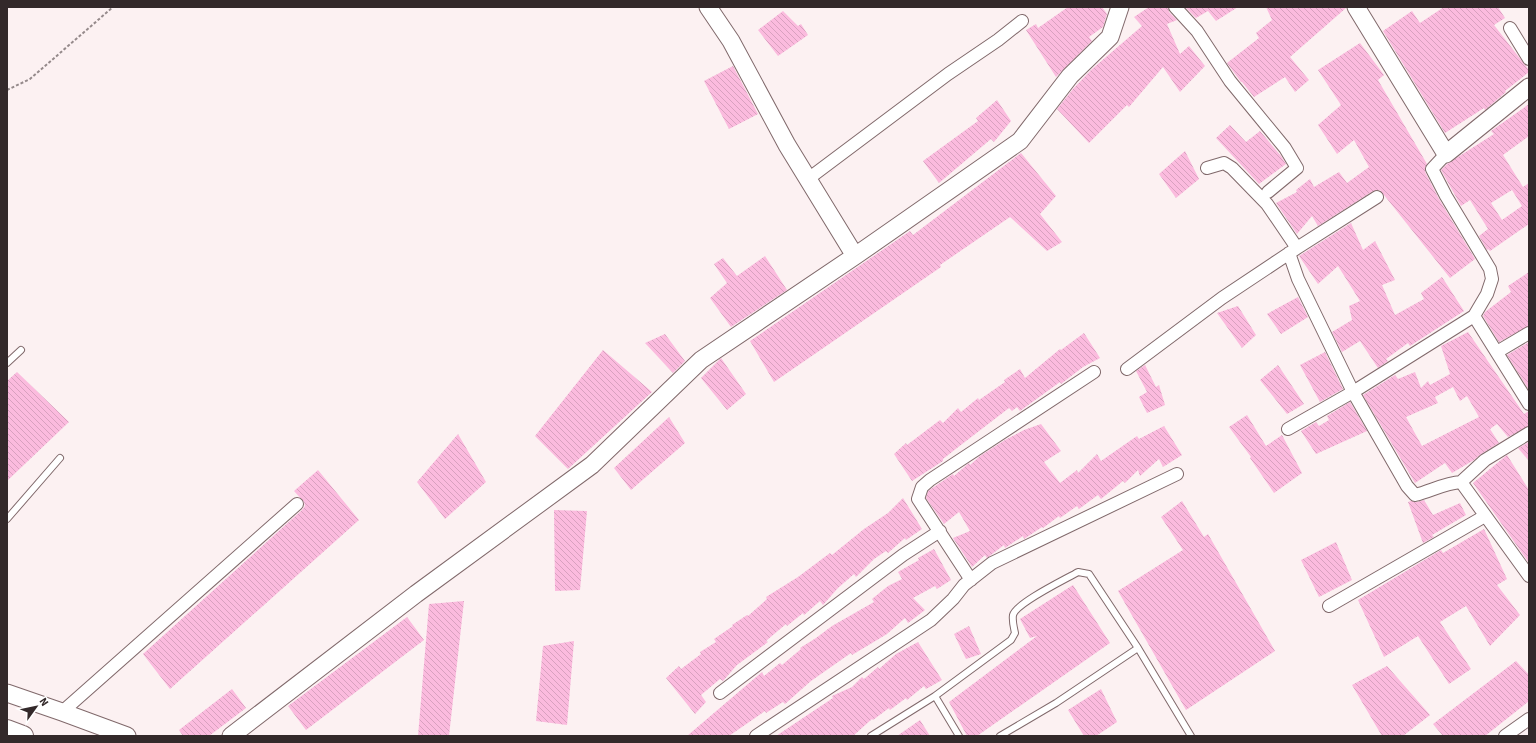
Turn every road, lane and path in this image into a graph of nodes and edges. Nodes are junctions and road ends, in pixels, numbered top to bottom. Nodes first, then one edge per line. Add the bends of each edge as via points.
1 (113, 7) edge
2 (708, 7) edge
3 (1120, 7) edge
4 (1175, 7) edge
5 (1356, 7) edge
6 (1022, 21) dead end
7 (1510, 28) dead end
8 (1529, 59) edge
9 (1529, 87) edge
10 (7, 90) edge
11 (1446, 154) junction
12 (1207, 168) dead end
13 (808, 179) junction
14 (1268, 192) dead end
15 (1377, 197) dead end
16 (1293, 250) junction
17 (855, 256) junction
18 (1474, 316) junction
19 (1529, 333) edge
20 (21, 350) dead end
21 (1497, 352) junction
22 (7, 363) edge
23 (1127, 369) dead end
24 (1094, 372) dead end
25 (1353, 392) junction
26 (1529, 404) edge
27 (1288, 429) dead end
28 (1529, 433) edge
29 (60, 458) dead end
30 (1177, 474) dead end
31 (1461, 482) junction
32 (297, 504) dead end
33 (1485, 516) junction
34 (7, 519) edge
35 (940, 531) junction
36 (1529, 576) edge
37 (971, 580) junction
38 (1329, 606) dead end
39 (1138, 648) junction
40 (7, 693) edge
41 (720, 693) dead end
42 (935, 696) junction
43 (62, 712) junction
44 (1529, 719) edge
45 (7, 730) edge
46 (23, 736) edge
47 (127, 736) edge
48 (231, 736) edge
49 (756, 736) edge
50 (871, 736) edge
51 (960, 736) edge
52 (1000, 736) edge
53 (1191, 736) edge
54 (1505, 736) edge

1 - 10 path via 30,79
2 - 13 street via 731,41
3 - 17 street via 1110,38 1070,76 1020,141
4 - 14 street via 1197,31 1230,81 1285,148 1297,168
5 - 11 street
6 - 13 street
7 - 8 street
9 - 11 street
11 - 18 street via 1432,169 1490,269 1492,279 1487,294
12 - 16 street via 1224,163 1232,168 1267,204
13 - 17 street
15 - 16 street
16 - 23 street via 1222,298
16 - 25 street via 1298,279
17 - 48 street via 700,360 592,465 423,589
18 - 21 street
18 - 25 street
19 - 21 street
20 - 22 lane
21 - 26 street
24 - 35 street via 922,487 918,499
25 - 27 street
25 - 31 street via 1407,486 1415,495 1448,483
28 - 31 street via 1486,460
29 - 34 lane
30 - 37 street via 992,563
31 - 33 street
32 - 43 street
33 - 36 street
33 - 38 street
35 - 37 street
35 - 41 street via 903,555
37 - 49 street via 932,620
39 - 42 lane via 1089,574 1078,572 1021,604 1013,614 1015,633 1011,640
39 - 52 lane via 1056,703
39 - 53 lane
40 - 43 street
42 - 50 lane
42 - 51 lane
43 - 47 street
44 - 54 street
45 - 46 main road

